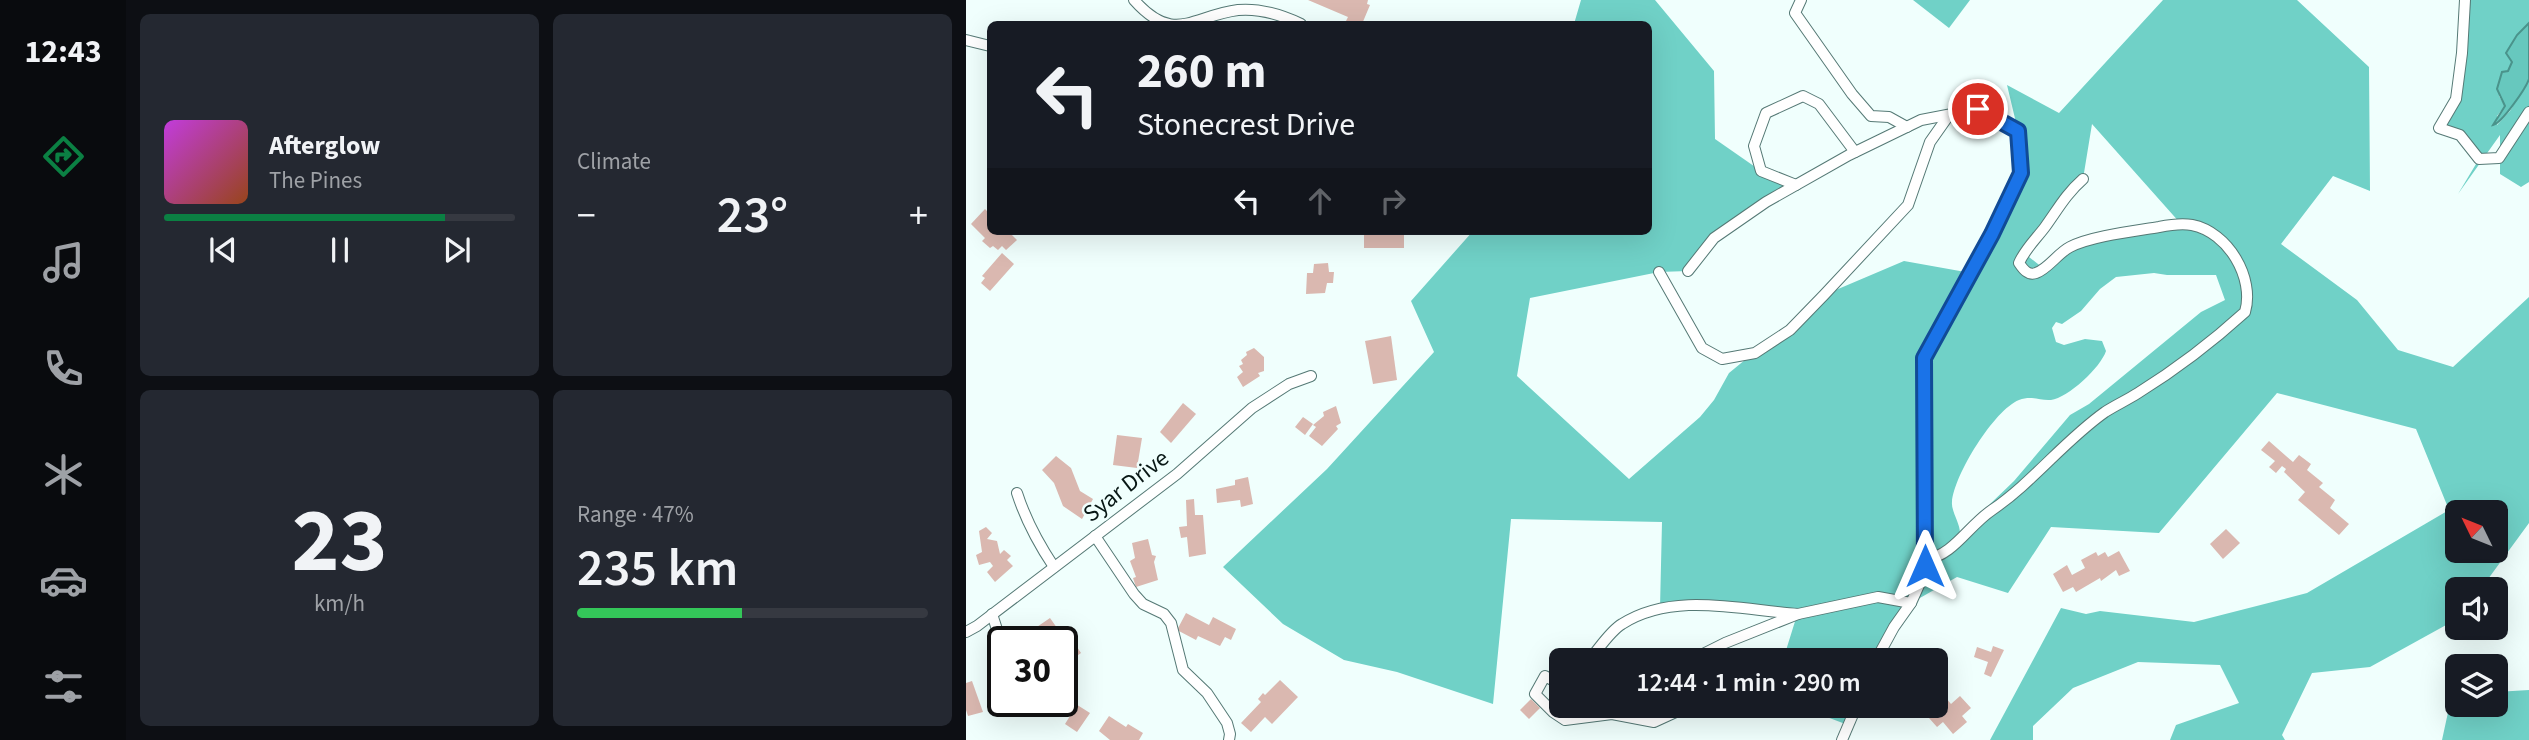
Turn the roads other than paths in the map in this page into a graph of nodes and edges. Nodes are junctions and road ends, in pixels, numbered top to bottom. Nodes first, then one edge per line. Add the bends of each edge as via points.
1 (1134, 0) edge
2 (1801, 0) edge
3 (2465, 0) edge
4 (1160, 21) edge
5 (1201, 21) edge
6 (1292, 21) edge
7 (966, 40) edge
8 (987, 45) edge
9 (2529, 113) edge
10 (1948, 115) junction
11 (1907, 127) junction
12 (1855, 152) junction
13 (2082, 179) dead end
14 (1796, 185) junction
15 (1688, 271) dead end
16 (1659, 272) dead end
17 (1311, 376) dead end
18 (1017, 493) dead end
19 (1095, 537) junction
20 (1925, 560) junction
21 (1054, 567) junction
22 (1911, 603) junction
23 (992, 614) junction
24 (1798, 614) junction
25 (996, 626) edge
26 (966, 632) edge
27 (1600, 648) edge
28 (1715, 648) edge
29 (1883, 648) edge
30 (1549, 678) edge
31 (1549, 708) edge
32 (1562, 718) edge
33 (1581, 718) edge
34 (1633, 718) edge
35 (1663, 718) edge
36 (1851, 718) edge
37 (1229, 740) edge
38 (1842, 740) edge

1 - 4 street via 1149,17
2 - 11 street via 1795,13 1852,94 1871,116 1889,117
3 - 9 street via 2456,99 2439,128 2460,135 2479,159 2498,158
5 - 6 street via 1239,10 1267,12
7 - 8 street
10 - 11 street
10 - 16 street via 1930,142 1908,205 1790,330 1755,354 1722,359 1702,348
10 - 20 street via 1978,109 2018,131 2021,173 1924,358
11 - 12 street
12 - 14 street
12 - 14 street via 1819,104 1803,96 1766,113 1754,146 1761,171
13 - 20 street via 2064,196 2024,253 2019,263 2023,269 2036,273 2083,242 2162,226 2194,225 2230,249 2245,279 2245,312 2170,371 2086,427 1952,548
14 - 15 street via 1714,238
17 - 19 street, Syar Drive via 1252,408
18 - 21 street via 1024,517
19 - 21 street, Syar Drive
19 - 37 street via 1134,594 1171,623 1183,670 1212,700 1227,723
20 - 22 street
21 - 23 street, Syar Drive
22 - 24 street via 1878,597
22 - 29 street
23 - 25 street
23 - 26 street, Syar Drive
24 - 27 street via 1700,604 1660,608 1621,624
24 - 28 street
30 - 31 street via 1545,676 1535,694
32 - 33 street
34 - 35 street via 1654,722
36 - 38 street

